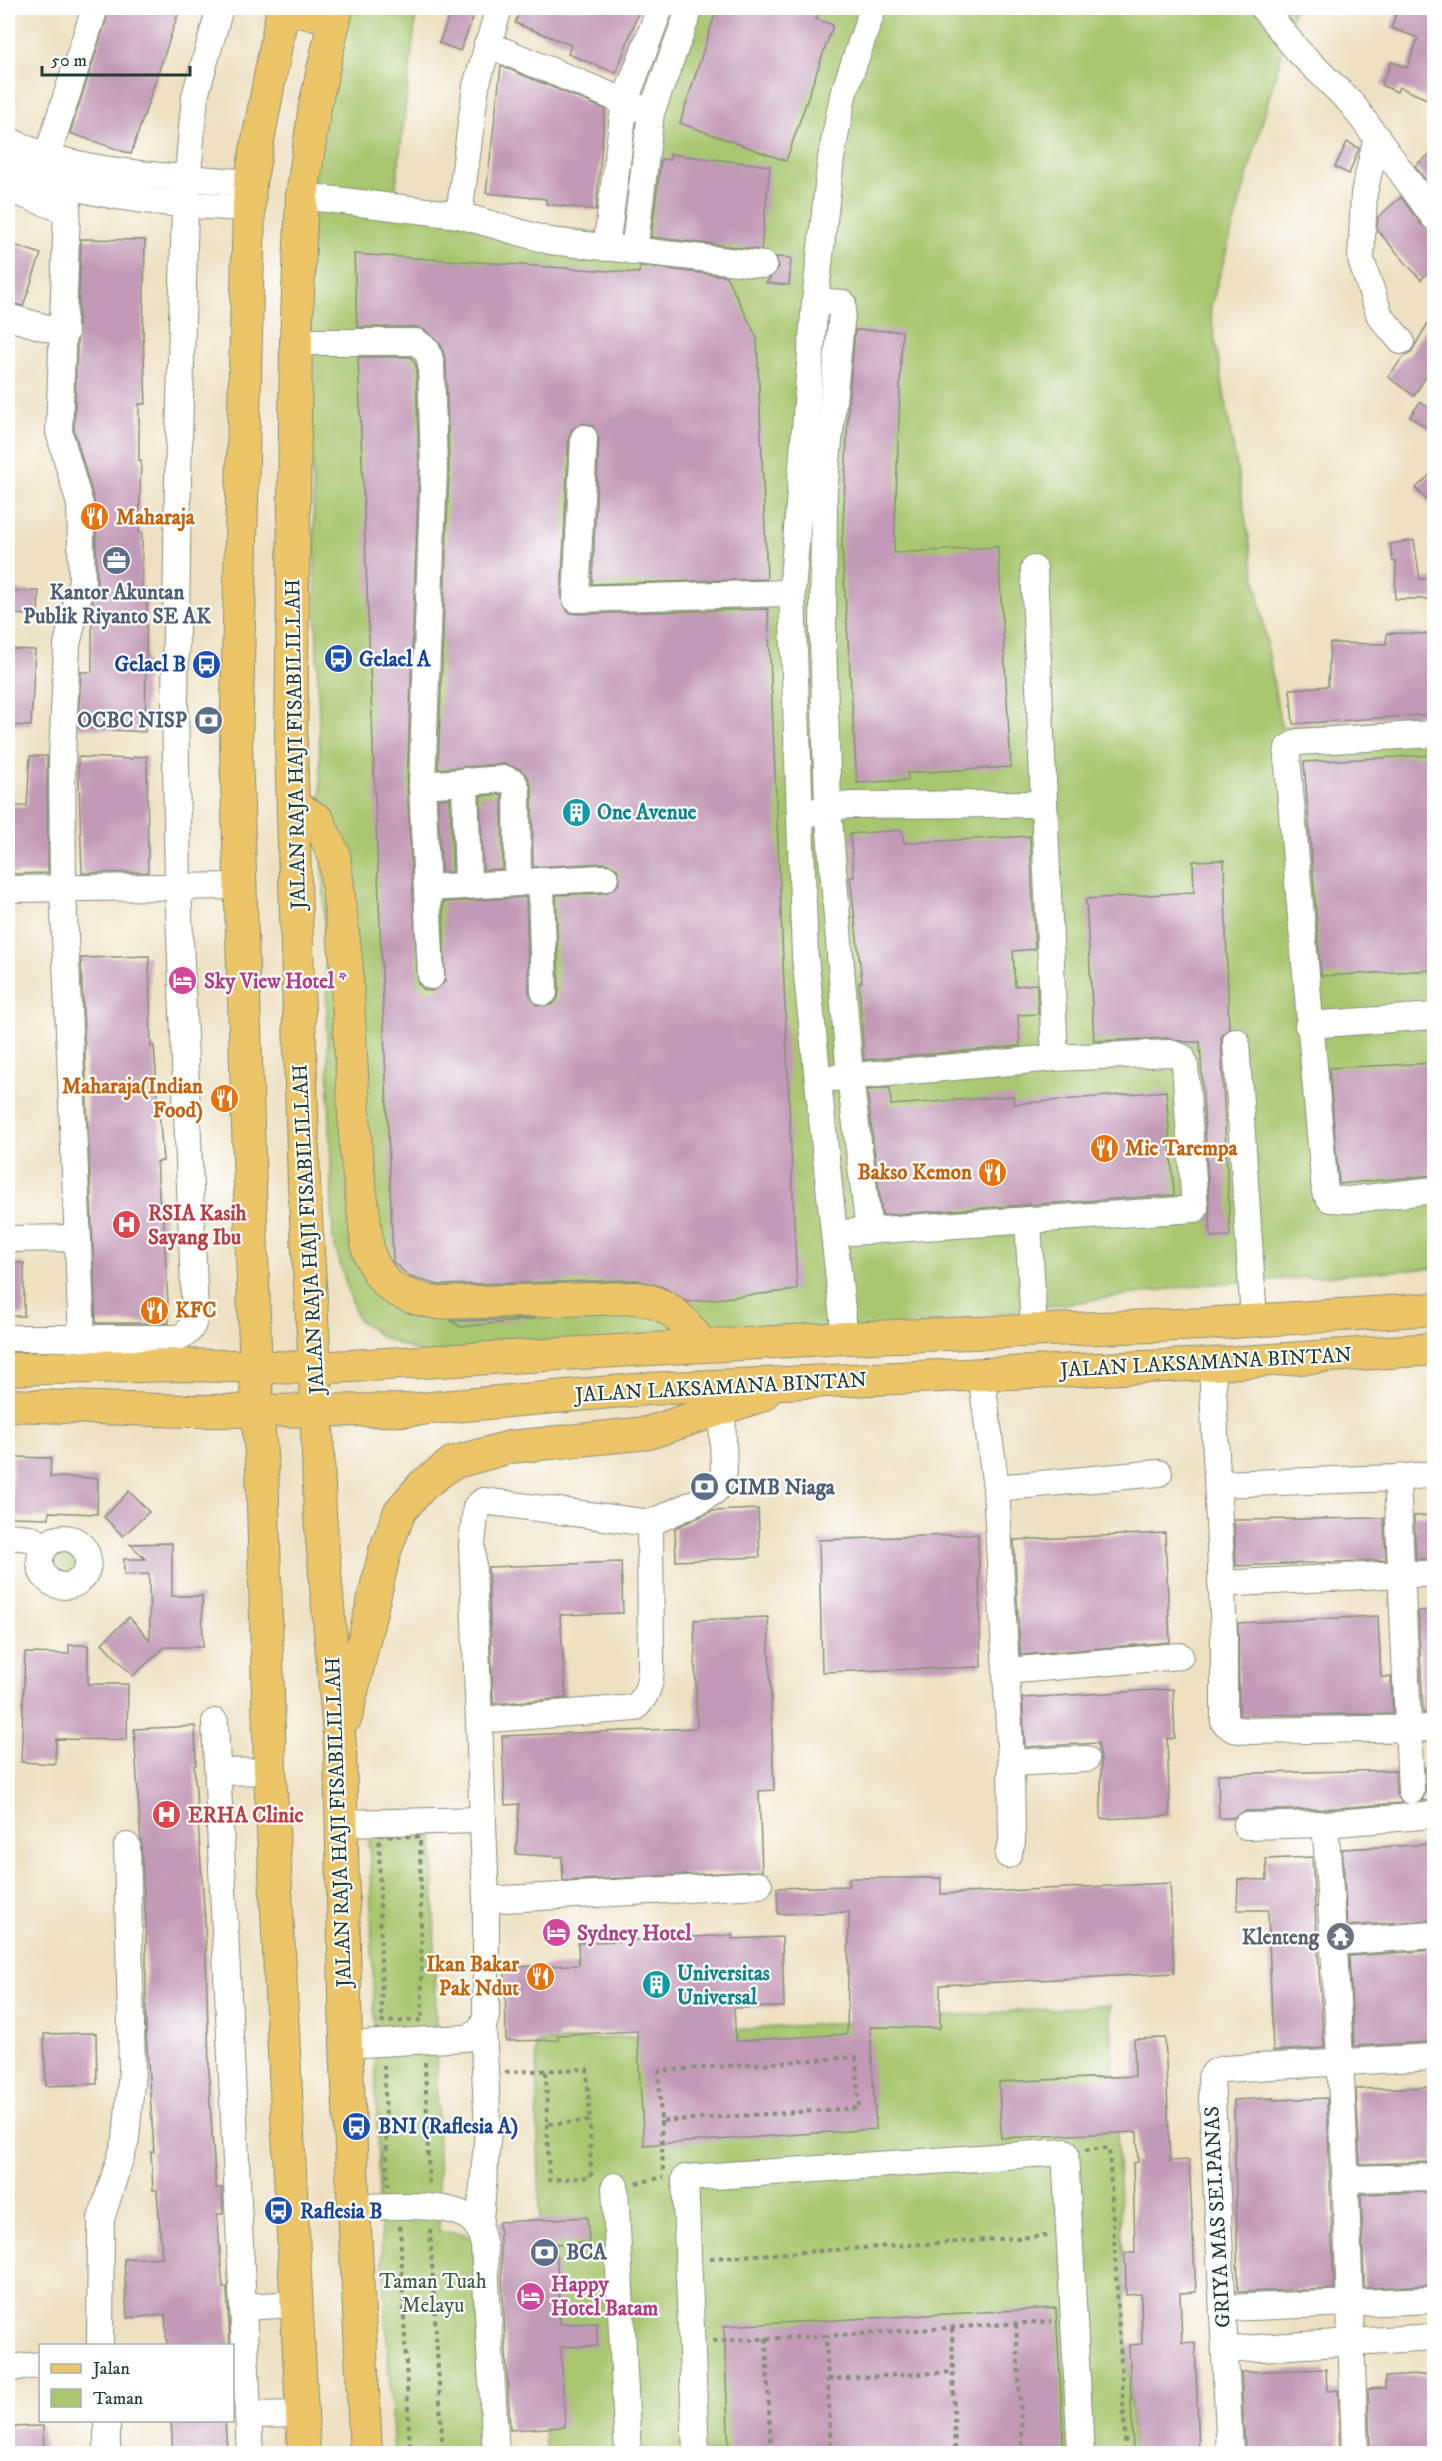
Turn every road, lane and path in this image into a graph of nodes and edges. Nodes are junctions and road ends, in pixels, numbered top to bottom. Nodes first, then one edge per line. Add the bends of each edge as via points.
1 (95, 8) edge
2 (220, 8) edge
3 (283, 8) edge
4 (499, 8) edge
5 (660, 8) edge
6 (690, 8) edge
7 (873, 8) edge
8 (1263, 8) edge
9 (335, 13) edge
10 (486, 44) junction
11 (625, 101) junction
12 (651, 113) junction
13 (1377, 137) junction
14 (8, 140) edge
15 (47, 156) junction
16 (72, 163) junction
17 (8, 166) edge
18 (188, 178) junction
19 (8, 189) edge
20 (249, 195) junction
21 (302, 196) junction
22 (68, 199) junction
23 (184, 206) junction
24 (459, 215) junction
25 (1434, 217) edge
26 (606, 248) junction
27 (634, 252) junction
28 (764, 265) dead end
29 (815, 302) junction
30 (8, 317) edge
31 (65, 333) junction
32 (1401, 341) dead end
33 (296, 342) junction
34 (584, 438) dead end
35 (1034, 569) dead end
36 (792, 593) junction
37 (823, 641) junction
38 (793, 650) junction
39 (1434, 734) edge
40 (465, 782) junction
41 (422, 785) junction
42 (1044, 804) junction
43 (294, 807) junction
44 (828, 807) junction
45 (800, 817) junction
46 (605, 878) dead end
47 (530, 882) junction
48 (468, 885) junction
49 (240, 886) junction
50 (178, 887) junction
51 (427, 888) junction
52 (8, 889) edge
53 (63, 889) junction
54 (432, 976) dead end
55 (544, 992) dead end
56 (1434, 1016) edge
57 (1308, 1025) junction
58 (1236, 1041) dead end
59 (1055, 1058) junction
60 (850, 1077) junction
61 (817, 1079) junction
62 (1434, 1190) edge
63 (1028, 1220) junction
64 (869, 1231) junction
65 (834, 1234) junction
66 (78, 1238) junction
67 (8, 1239) edge
68 (1434, 1309) edge
69 (1254, 1320) junction
70 (1034, 1331) junction
71 (8, 1338) edge
72 (844, 1338) junction
73 (82, 1339) junction
74 (702, 1346) junction
75 (1434, 1349) edge
76 (1212, 1364) junction
77 (257, 1365) junction
78 (315, 1368) junction
79 (8, 1369) edge
80 (981, 1373) junction
81 (798, 1383) junction
82 (8, 1405) edge
83 (722, 1408) junction
84 (257, 1410) junction
85 (317, 1412) junction
86 (1159, 1473) dead end
87 (1434, 1474) edge
88 (1397, 1478) junction
89 (1219, 1484) junction
90 (996, 1488) junction
91 (650, 1523) junction
92 (8, 1536) edge
93 (45, 1547) dead end
94 (1400, 1574) junction
95 (1434, 1575) edge
96 (1221, 1584) junction
97 (1180, 1656) dead end
98 (1006, 1671) junction
99 (479, 1720) junction
100 (215, 1722) dead end
101 (1434, 1728) edge
102 (1408, 1729) junction
103 (340, 1746) junction
104 (1086, 1758) dead end
105 (1011, 1763) junction
106 (270, 1771) junction
107 (218, 1772) junction
108 (1411, 1791) dead end
109 (1434, 1815) edge
110 (483, 1821) junction
111 (342, 1823) junction
112 (1325, 1824) junction
113 (1246, 1826) dead end
114 (420, 1837) joint
115 (127, 1846) dead end
116 (1008, 1855) dead end
117 (759, 1886) dead end
118 (486, 1900) junction
119 (1434, 1935) edge
120 (1335, 1941) junction
121 (483, 2028) junction
122 (346, 2045) junction
123 (425, 2057) dead end
124 (1434, 2057) edge
125 (384, 2059) dead end
126 (1341, 2061) junction
127 (590, 2121) junction
128 (661, 2121) junction
129 (547, 2124) junction
130 (1109, 2148) dead end
131 (1434, 2176) edge
132 (674, 2178) junction
133 (1346, 2180) junction
134 (615, 2186) joint
135 (399, 2198) junction
136 (423, 2198) junction
137 (355, 2206) junction
138 (480, 2229) junction
139 (1069, 2235) junction
140 (689, 2260) junction
141 (1434, 2300) edge
142 (1351, 2302) junction
143 (298, 2304) junction
144 (244, 2307) junction
145 (1223, 2308) junction
146 (1074, 2320) junction
147 (1016, 2324) junction
148 (952, 2328) junction
149 (826, 2336) junction
150 (1434, 2337) edge
151 (766, 2338) junction
152 (1351, 2341) junction
153 (691, 2342) junction
154 (100, 2344) edge
155 (1225, 2350) junction
156 (239, 2356) edge
157 (39, 2365) edge
158 (8, 2368) edge
159 (953, 2372) junction
160 (828, 2379) junction
161 (302, 2414) junction
162 (248, 2415) junction
163 (107, 2422) edge
164 (107, 2454) edge
165 (250, 2454) edge
166 (304, 2454) edge
167 (366, 2454) edge
168 (410, 2454) edge
169 (443, 2454) edge
170 (496, 2454) edge
171 (628, 2454) edge
172 (696, 2454) edge
173 (771, 2454) edge
174 (831, 2454) edge
175 (955, 2454) edge
176 (1023, 2454) edge
177 (1081, 2454) edge
178 (1126, 2454) edge
179 (1230, 2454) edge
180 (1354, 2454) edge

1 - 15 street
2 - 18 street via 195,96
3 - 9 main road
3 - 20 main road
4 - 10 street
5 - 11 street
6 - 12 street
7 - 29 street via 843,95 831,158
8 - 13 street via 1298,51 1352,104
9 - 21 main road, JALAN RAJA HAJI FISABILILLAH via 315,106
10 - 11 street
10 - 24 street via 476,86
11 - 12 street
11 - 26 street
12 - 27 street
13 - 25 street
13 - 32 street via 1364,193 1361,260 1380,316
14 - 15 street
15 - 16 street
16 - 18 street
16 - 22 street
17 - 22 street
18 - 20 street
18 - 23 street
19 - 22 street
20 - 23 street
20 - 49 main road via 236,747
21 - 24 street
21 - 33 main road, JALAN RAJA HAJI FISABILILLAH
22 - 23 street
22 - 31 street
23 - 50 street via 175,703
24 - 26 street via 550,241
26 - 27 street
27 - 28 street
29 - 36 street
29 - 37 street via 843,303 824,491
30 - 31 street
31 - 53 street via 59,432 80,505 82,580 67,645 62,758
33 - 41 street via 416,342 427,350 431,363 434,469
33 - 43 main road, JALAN RAJA HAJI FISABILILLAH via 291,744
34 - 36 street via 576,600
35 - 42 street
36 - 38 street
37 - 38 street
37 - 44 street
38 - 45 street
39 - 57 street via 1304,742 1288,748
40 - 41 street
40 - 47 street via 505,779 514,783
40 - 48 street
41 - 51 street
42 - 44 street
42 - 59 street
43 - 74 main road via 318,820 334,855 346,959 356,1152 368,1250 382,1278 393,1291 437,1303 652,1300 684,1320
43 - 78 main road, JALAN RAJA HAJI FISABILILLAH via 304,1184
44 - 45 street
44 - 60 street
45 - 61 street via 805,957
46 - 47 street
47 - 48 street
47 - 55 street
48 - 51 street
49 - 50 street
49 - 77 main road
50 - 53 street
50 - 73 street via 194,1321 187,1333 177,1338
51 - 54 street
52 - 53 street
53 - 66 street
56 - 57 street
57 - 62 street via 1323,1185 1328,1196 1349,1200
58 - 69 street
59 - 60 street
59 - 63 street via 1170,1053 1182,1057 1195,1209
60 - 61 street
60 - 64 street
61 - 65 street
63 - 64 street
63 - 70 street
64 - 65 street
65 - 72 street
66 - 67 street
66 - 73 street
68 - 69 main road, JALAN LAKSAMANA BINTAN
69 - 70 main road, JALAN LAKSAMANA BINTAN
70 - 72 main road, JALAN LAKSAMANA BINTAN
71 - 73 street
72 - 74 main road, JALAN LAKSAMANA BINTAN
74 - 78 main road, JALAN LAKSAMANA BINTAN
75 - 76 main road, JALAN LAKSAMANA BINTAN
76 - 80 main road, JALAN LAKSAMANA BINTAN
76 - 89 street
77 - 78 main road, JALAN LAKSAMANA BINTAN
77 - 79 main road, JALAN LAKSAMANA BINTAN
77 - 84 main road
78 - 85 main road, JALAN RAJA HAJI FISABILILLAH
80 - 81 main road, JALAN LAKSAMANA BINTAN
80 - 90 street
81 - 83 main road
81 - 85 main road, JALAN LAKSAMANA BINTAN via 646,1389 408,1410
82 - 84 main road, JALAN LAKSAMANA BINTAN
83 - 91 street via 724,1472 716,1490
83 - 103 main road via 648,1433 510,1447 452,1463 423,1485 400,1511 385,1551
84 - 85 main road, JALAN LAKSAMANA BINTAN
84 - 106 main road
85 - 103 main road, JALAN RAJA HAJI FISABILILLAH via 320,1515
86 - 90 street
87 - 88 street
88 - 89 street
88 - 94 street
89 - 96 street
90 - 98 street
91 - 99 street via 651,1683 644,1699 635,1708
91 - 99 street via 483,1501 476,1507 472,1544
92 - 93 street via 30,1538
94 - 95 street
94 - 96 street
94 - 102 street
96 - 102 street via 1224,1722 1233,1729
97 - 98 street
98 - 105 street
99 - 110 street
100 - 107 street
101 - 102 street
102 - 108 street
103 - 111 main road, JALAN RAJA HAJI FISABILILLAH
104 - 105 street
105 - 116 street via 1012,1842
106 - 107 street
106 - 143 main road
107 - 144 street
109 - 112 street
110 - 111 street
110 - 118 street
111 - 122 main road, JALAN RAJA HAJI FISABILILLAH
112 - 113 street
112 - 120 street
114 - 114 path via 422,2020 382,2022 379,1835
115 - 154 street via 132,2071 126,2140 101,2219
117 - 118 street
118 - 121 street
119 - 120 street
120 - 126 street
121 - 122 street via 465,2038
121 - 138 street via 488,2131
122 - 137 main road, JALAN RAJA HAJI FISABILILLAH
123 - 136 path via 429,2189
124 - 126 street
125 - 135 path via 388,2189
126 - 133 street
126 - 145 street, GRIYA MAS SEI.PANAS via 1215,2072 1210,2085
127 - 129 path
127 - 129 path via 587,2069 546,2071
127 - 129 path via 591,2177 549,2180
128 - 128 path via 659,2071 856,2057 859,2108
128 - 132 path
130 - 178 path
131 - 133 street
132 - 134 path
132 - 139 street via 1065,2152
132 - 140 street
133 - 142 street
134 - 171 street
135 - 136 street
135 - 137 street
135 - 168 path
136 - 138 street via 472,2220
136 - 169 path
137 - 167 main road, JALAN RAJA HAJI FISABILILLAH
138 - 170 street
139 - 140 path
139 - 146 street
140 - 153 street
141 - 142 street
142 - 145 street
142 - 152 street
143 - 144 street
143 - 161 main road
144 - 156 street
145 - 155 street, GRIYA MAS SEI.PANAS
146 - 147 path
146 - 177 street
147 - 148 path
147 - 176 path
148 - 149 path
148 - 159 path
149 - 151 path
149 - 160 path
150 - 152 street, GRIYA MAS SEI.PANAS
151 - 153 path
151 - 173 path
152 - 155 street, GRIYA MAS SEI.PANAS
152 - 180 street
153 - 172 street
155 - 179 street, GRIYA MAS SEI.PANAS
156 - 162 street
157 - 158 street
159 - 160 path
159 - 175 path
160 - 174 path
161 - 162 street
161 - 166 main road
162 - 165 street
163 - 164 street

